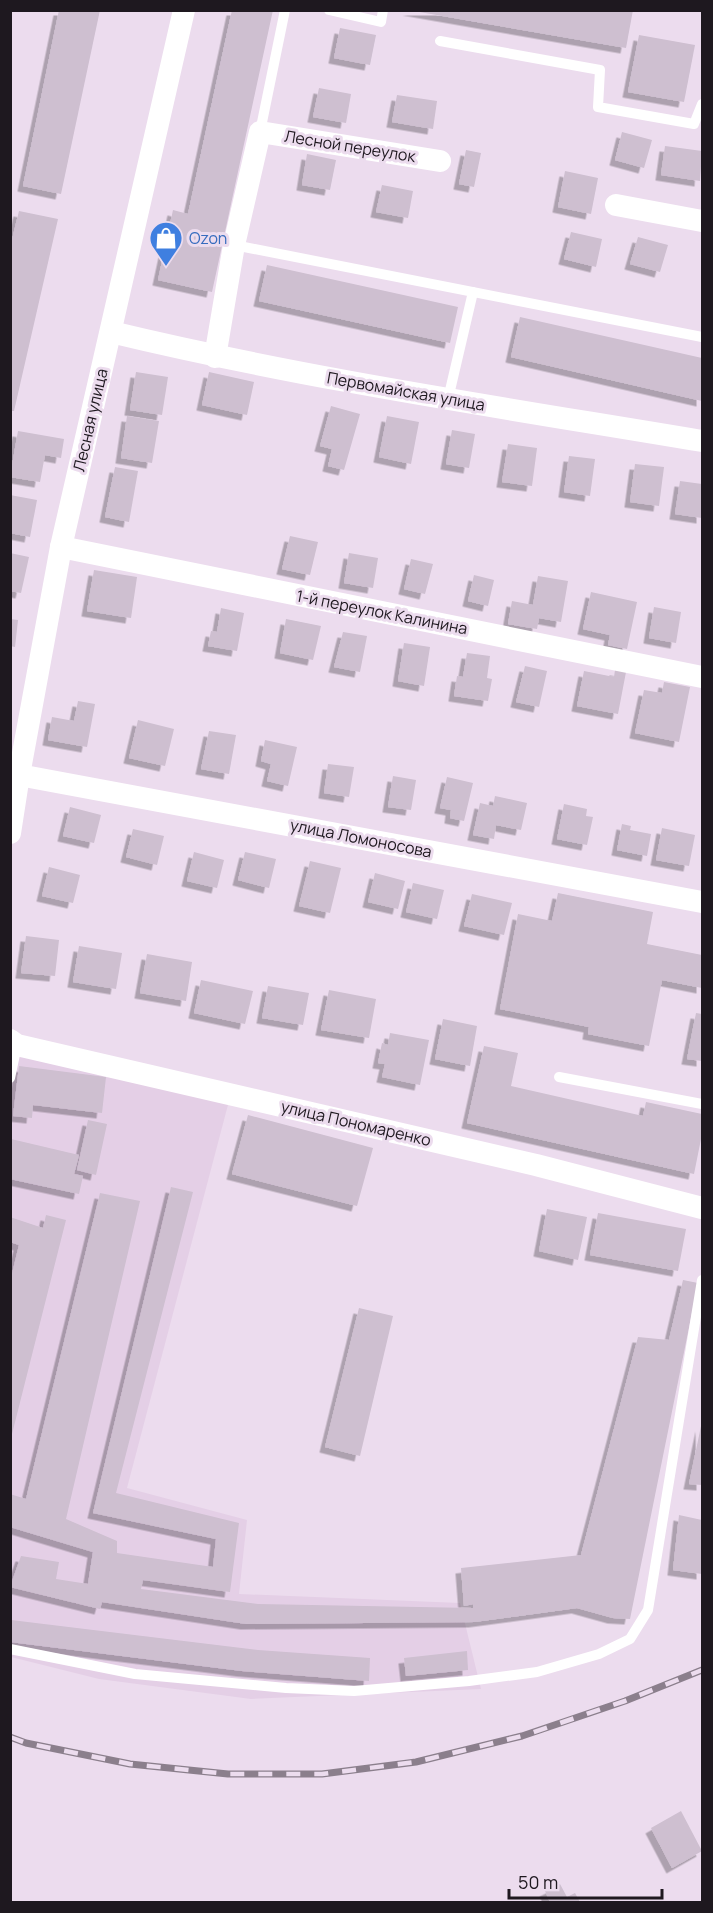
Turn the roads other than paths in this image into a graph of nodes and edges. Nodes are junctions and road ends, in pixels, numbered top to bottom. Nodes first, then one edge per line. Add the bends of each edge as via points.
1 (184, 10) edge
2 (285, 10) edge
3 (329, 10) edge
4 (383, 10) edge
5 (440, 41) dead end
6 (702, 104) edge
7 (260, 132) junction
8 (441, 161) dead end
9 (615, 205) dead end
10 (702, 220) edge
11 (234, 244) junction
12 (473, 292) junction
13 (111, 332) junction
14 (702, 337) edge
15 (215, 357) junction
16 (448, 399) junction
17 (702, 441) edge
18 (60, 547) junction
19 (702, 677) edge
20 (19, 775) junction
21 (10, 833) edge
22 (702, 902) edge
23 (14, 1042) edge
24 (559, 1077) dead end
25 (10, 1078) edge
26 (702, 1104) edge
27 (702, 1208) edge
28 (702, 1280) edge
29 (10, 1649) edge

1 - 13 street, Лесная улица
2 - 7 lane
3 - 4 lane via 381,22
5 - 6 lane via 600,70 598,107 694,124
7 - 8 street, Лесной переулок
7 - 11 street
9 - 10 street
11 - 12 lane
11 - 15 street
12 - 14 lane
12 - 16 lane
13 - 15 street, Первомайская улица
13 - 18 street, Лесная улица
15 - 16 street, Первомайская улица
16 - 17 street, Первомайская улица
18 - 19 street, 1-й переулок Калинина
18 - 20 street, Лесная улица
20 - 21 street, Лесная улица
20 - 22 street, улица Ломоносова
23 - 25 lane
23 - 27 street, улица Пономаренко via 537,1165
24 - 26 lane
28 - 29 lane via 648,1610 630,1640 599,1654 537,1672 354,1691 135,1674

